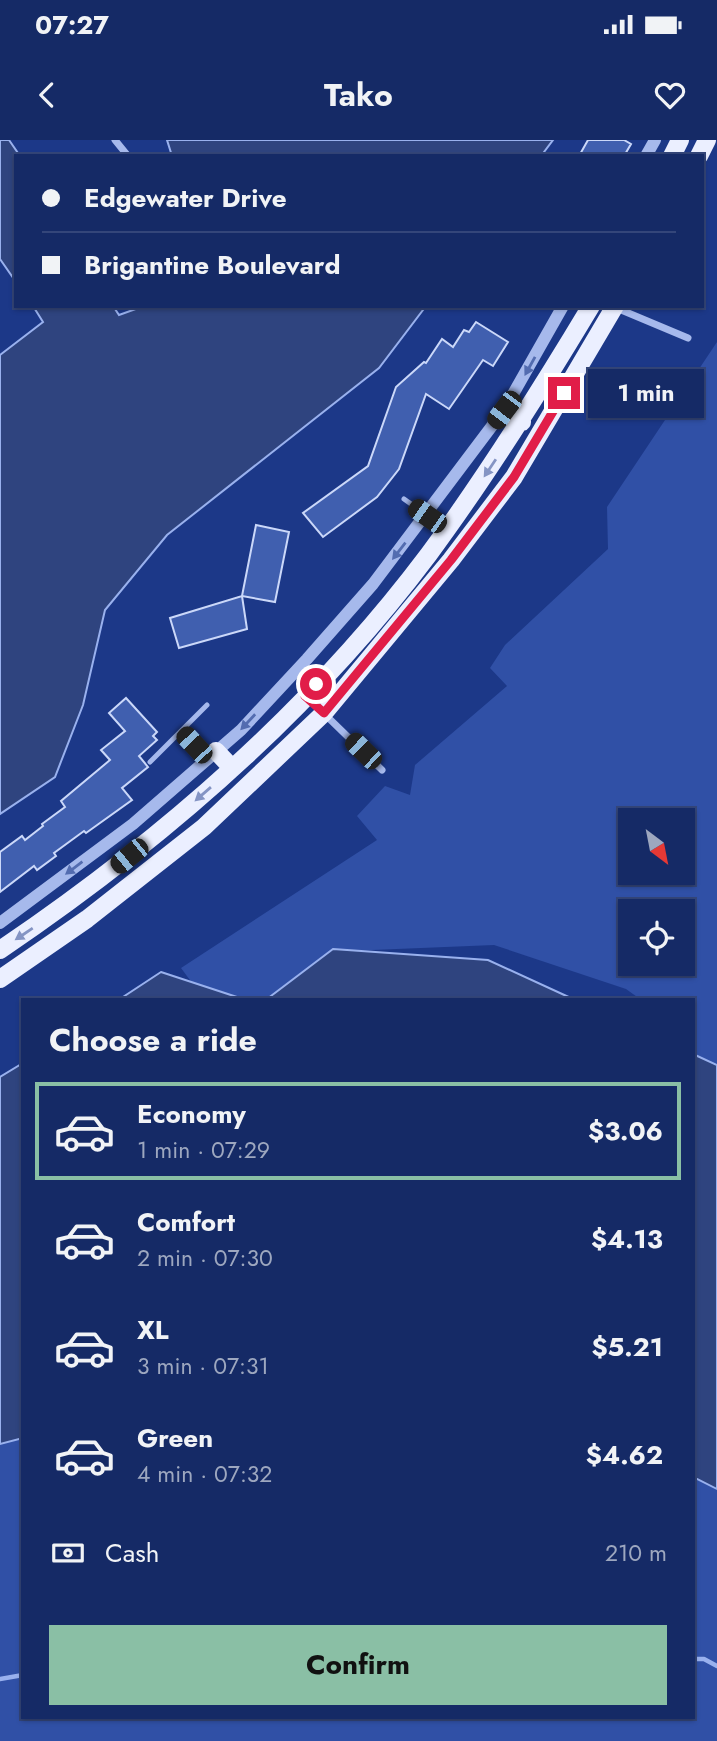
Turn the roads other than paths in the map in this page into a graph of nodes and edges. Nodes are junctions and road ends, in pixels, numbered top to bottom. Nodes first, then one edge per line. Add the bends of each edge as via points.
1 (562, 308) edge
2 (590, 308) edge
3 (612, 308) edge
4 (615, 308) edge
5 (688, 338) dead end
6 (504, 410) junction
7 (522, 422) junction
8 (404, 499) dead end
9 (427, 516) junction
10 (305, 696) junction
11 (207, 705) dead end
12 (324, 713) junction
13 (181, 731) junction
14 (212, 755) junction
15 (150, 762) dead end
16 (232, 768) junction
17 (382, 769) dead end
18 (0, 923) edge
19 (0, 950) edge
20 (0, 979) edge

1 -> 6 street
2 - 7 main road
3 - 12 main road via 514,477
4 - 5 street
6 - 7 main road
6 - 9 street
7 -> 10 main road via 427,556
8 - 9 lane
9 -> 14 street via 314,651
10 - 12 street
10 - 16 main road
11 - 13 lane
12 - 17 street
12 - 20 main road via 204,827 87,919
13 - 14 lane
13 - 15 lane
14 - 16 main road
14 -> 18 street via 133,824
16 -> 19 main road via 111,871

